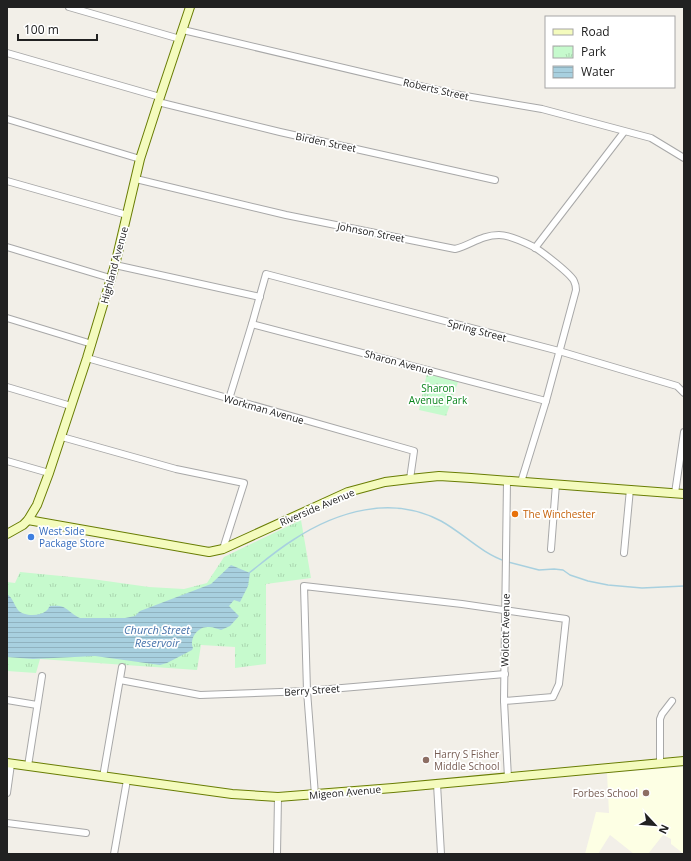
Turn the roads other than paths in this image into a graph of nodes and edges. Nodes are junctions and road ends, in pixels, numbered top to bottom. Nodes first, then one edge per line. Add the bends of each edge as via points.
1 (69, 7) edge
2 (190, 7) edge
3 (183, 30) junction
4 (180, 39) junction
5 (7, 54) edge
6 (159, 99) junction
7 (7, 120) edge
8 (624, 132) junction
9 (684, 158) edge
10 (140, 159) junction
11 (136, 179) junction
12 (495, 180) dead end
13 (7, 181) edge
14 (127, 215) junction
15 (7, 247) edge
16 (535, 248) junction
17 (114, 264) junction
18 (110, 278) junction
19 (260, 297) junction
20 (7, 318) edge
21 (252, 324) junction
22 (92, 344) junction
23 (559, 351) junction
24 (87, 358) junction
25 (7, 387) edge
26 (684, 392) edge
27 (229, 399) junction
28 (546, 401) junction
29 (71, 406) junction
30 (684, 432) edge
31 (62, 437) junction
32 (7, 461) edge
33 (50, 473) junction
34 (410, 479) junction
35 (507, 481) junction
36 (521, 482) junction
37 (556, 484) junction
38 (630, 490) junction
39 (675, 493) junction
40 (684, 494) edge
41 (28, 520) junction
42 (7, 534) edge
43 (223, 549) junction
44 (551, 549) dead end
45 (624, 553) dead end
46 (505, 610) junction
47 (122, 668) dead end
48 (505, 674) junction
49 (42, 676) dead end
50 (120, 680) junction
51 (307, 691) junction
52 (7, 700) edge
53 (504, 701) junction
54 (672, 701) dead end
55 (37, 705) junction
56 (684, 761) edge
57 (660, 763) junction
58 (9, 764) edge
59 (28, 766) junction
60 (103, 777) junction
61 (508, 778) junction
62 (127, 780) junction
63 (438, 784) junction
64 (7, 793) edge
65 (314, 795) junction
66 (278, 797) junction
67 (7, 823) edge
68 (86, 833) dead end
69 (114, 854) edge
70 (277, 854) edge
71 (441, 854) edge

1 - 4 street
2 - 3 street, Highland Avenue
3 - 4 street, Highland Avenue
3 - 8 street, Roberts Street via 454,94 542,109
4 - 6 street, Highland Avenue
5 - 6 street, Birden Street
6 - 10 street, Highland Avenue
6 - 12 street, Birden Street via 280,132
7 - 10 street
8 - 9 street, Roberts Street via 651,138
8 - 16 street
10 - 11 street, Highland Avenue
11 - 14 street, Highland Avenue
11 - 16 street, Johnson Street via 286,215 455,249 465,247 474,240 500,235
13 - 14 street
14 - 17 street, Highland Avenue
15 - 18 street
16 - 23 street, Johnson Street via 574,280 576,290
17 - 18 street, Highland Avenue
17 - 19 street
18 - 22 street, Highland Avenue
19 - 21 street
19 - 23 street, Spring Street via 266,274
20 - 22 street
21 - 27 street
21 - 28 street, Sharon Avenue
22 - 24 street, Highland Avenue
23 - 26 street, Spring Street via 677,386
23 - 28 street
24 - 27 street, Workman Avenue
24 - 29 street, Highland Avenue
25 - 29 street
27 - 34 street, Workman Avenue via 414,452
28 - 36 street
29 - 31 street, Highland Avenue
30 - 39 street
31 - 33 street, Highland Avenue
31 - 43 street via 176,469 244,484
32 - 33 street
33 - 41 street, Highland Avenue
34 - 35 street, Riverside Avenue via 439,476
34 - 43 street, Riverside Avenue via 385,482 348,492
35 - 36 street, Riverside Avenue
35 - 46 street, Wolcott Avenue
36 - 37 street, Riverside Avenue
37 - 38 street, Riverside Avenue
37 - 44 street
38 - 39 street, Riverside Avenue
38 - 45 street
39 - 40 street, Riverside Avenue
41 - 42 street
41 - 43 street, Riverside Avenue via 195,550 209,552
46 - 48 street, Wolcott Avenue
46 - 51 street via 304,586
46 - 53 street via 566,619 559,684 553,697
47 - 50 street
48 - 51 street, Berry Street
48 - 53 street, Wolcott Avenue
49 - 55 street
50 - 51 street, Berry Street via 200,695
50 - 60 street
51 - 65 street
52 - 55 street
53 - 61 street, Wolcott Avenue
54 - 57 street via 660,719
55 - 59 street
56 - 57 street, Migeon Avenue
57 - 61 street, Migeon Avenue
58 - 59 street, Migeon Avenue
58 - 64 street
59 - 60 street, Migeon Avenue
60 - 62 street, Migeon Avenue
61 - 63 street, Migeon Avenue
62 - 66 street, Migeon Avenue via 232,794
62 - 69 street
63 - 65 street, Migeon Avenue
63 - 71 street
65 - 66 street, Migeon Avenue
66 - 70 street
67 - 68 street

